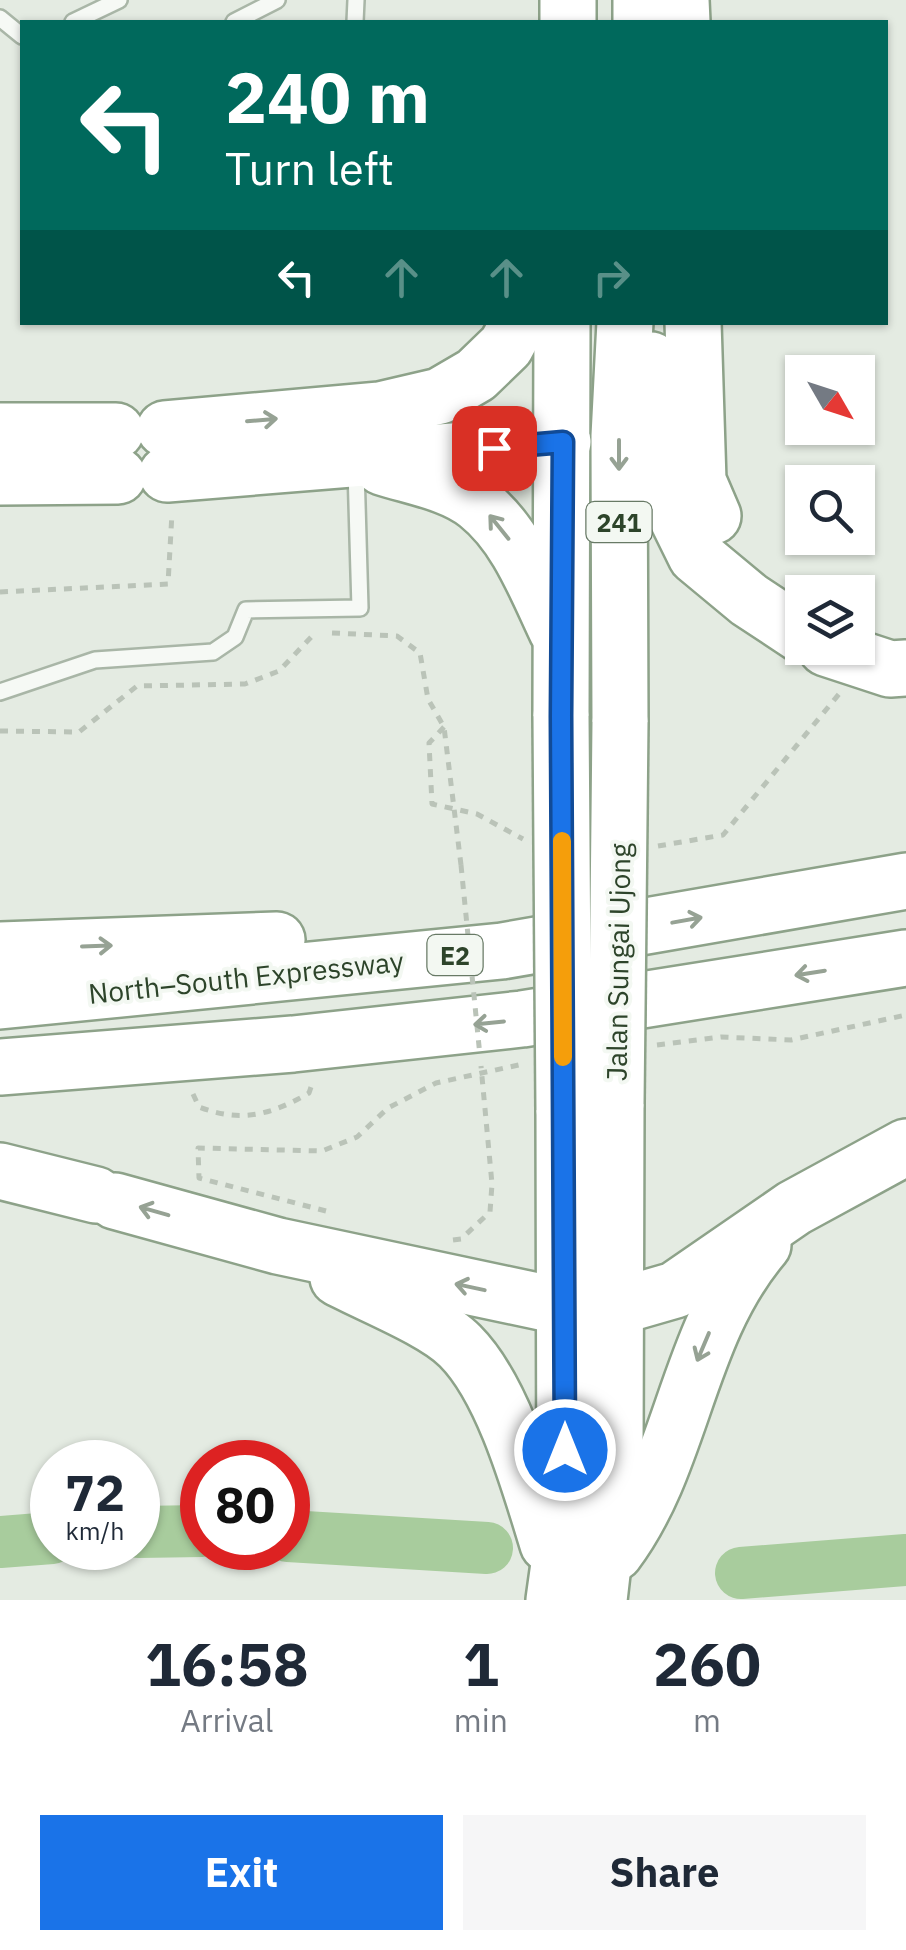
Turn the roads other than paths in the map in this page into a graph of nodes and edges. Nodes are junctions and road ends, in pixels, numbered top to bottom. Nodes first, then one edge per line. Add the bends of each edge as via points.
1 (119, 0) edge
2 (277, 0) edge
3 (0, 18) edge
4 (77, 20) edge
5 (238, 20) edge
6 (20, 34) edge
7 (516, 325) edge
8 (562, 325) edge
9 (625, 325) edge
10 (648, 325) edge
11 (693, 325) edge
12 (0, 432) edge
13 (563, 442) junction
14 (356, 460) junction
15 (148, 462) junction
16 (0, 477) edge
17 (749, 600) junction
18 (785, 624) edge
19 (562, 643) junction
20 (875, 664) edge
21 (906, 668) edge
22 (0, 692) edge
23 (906, 881) edge
24 (0, 950) edge
25 (502, 951) junction
26 (906, 958) edge
27 (0, 1001) edge
28 (0, 1066) edge
29 (590, 1107) junction
30 (906, 1148) edge
31 (0, 1171) edge
32 (794, 1208) junction
33 (278, 1246) junction
34 (590, 1307) junction
35 (582, 1563) edge

1 - 4 lane
2 - 5 lane
3 - 6 lane
15 -> 7 highway via 440,396 476,374 506,346
8 - 13 highway, Jalan Sungai Ujong / 241
9 -> 29 highway, Jalan Sungai Ujong / 241, bridge via 618,436 620,722
10 - 17 highway via 662,487 696,556
11 - 17 highway via 698,481
12 - 15 highway
13 - 14 highway
13 - 19 highway, Jalan Sungai Ujong / 241
14 - 15 highway
19 -> 14 highway via 529,571 502,527 476,502
14 - 22 lane via 360,608 246,610 235,637 213,652 95,660
15 - 16 highway
17 - 18 highway
19 - 29 highway, Jalan Sungai Ujong / 241, bridge via 561,716
20 - 21 highway
25 -> 23 highway, North–South Expressway / E2
24 -> 25 highway via 273,939
25 - 27 highway, North–South Expressway / E2
26 -> 28 highway via 522,1019
29 - 34 highway, Jalan Sungai Ujong / 241
30 - 32 highway
33 -> 31 highway
32 - 34 highway via 675,1290
32 -> 35 highway via 726,1295 657,1472
34 -> 33 highway
33 - 35 highway via 459,1345 478,1368
34 - 35 highway, Jalan Sungai Ujong / 241 via 615,1460

